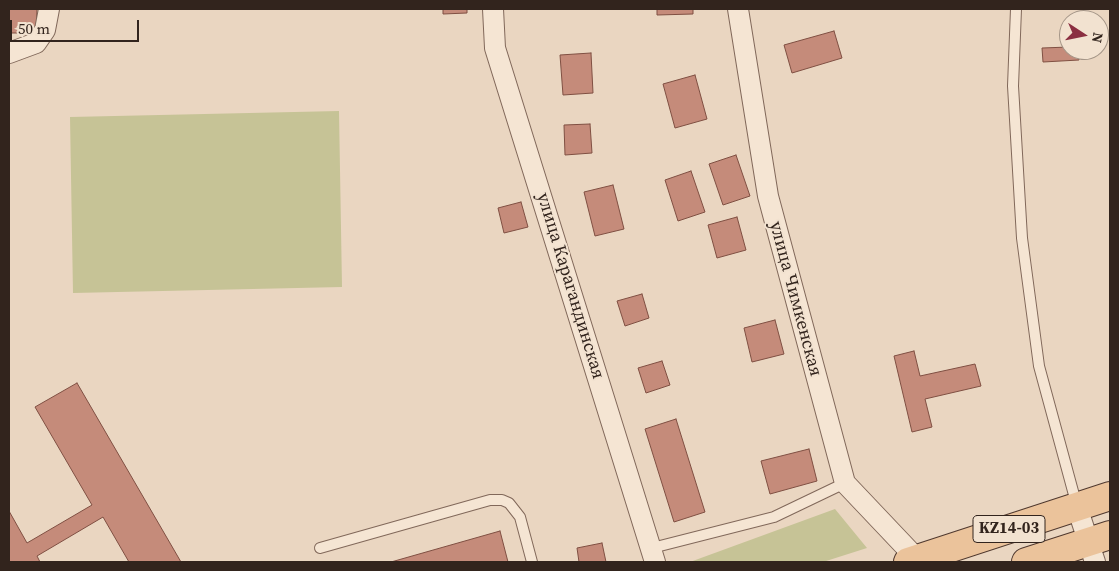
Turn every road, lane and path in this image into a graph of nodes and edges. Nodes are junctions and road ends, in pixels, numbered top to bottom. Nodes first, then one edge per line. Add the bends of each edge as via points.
1 (49, 9) edge
2 (493, 9) edge
3 (738, 9) edge
4 (1016, 9) edge
5 (9, 54) edge
6 (845, 483) junction
7 (1110, 496) edge
8 (1077, 507) junction
9 (1098, 547) edge
10 (320, 548) dead end
11 (654, 555) edge
12 (913, 561) edge
13 (532, 562) edge
14 (1026, 562) edge

1 - 5 street via 44,30 36,43
2 - 11 street, улица Карагандинская via 495,48
3 - 6 street, улица Чимкенская via 768,196
4 - 8 lane via 1013,86 1022,238 1038,366
6 - 11 lane via 774,517
6 - 12 street, улица Чимкенская
7 - 8 main road, KZ14-03
8 - 9 street
8 - 12 main road, KZ14-03
9 - 14 main road, KZ14-03
10 - 13 lane via 490,500 502,500 509,503 520,517

